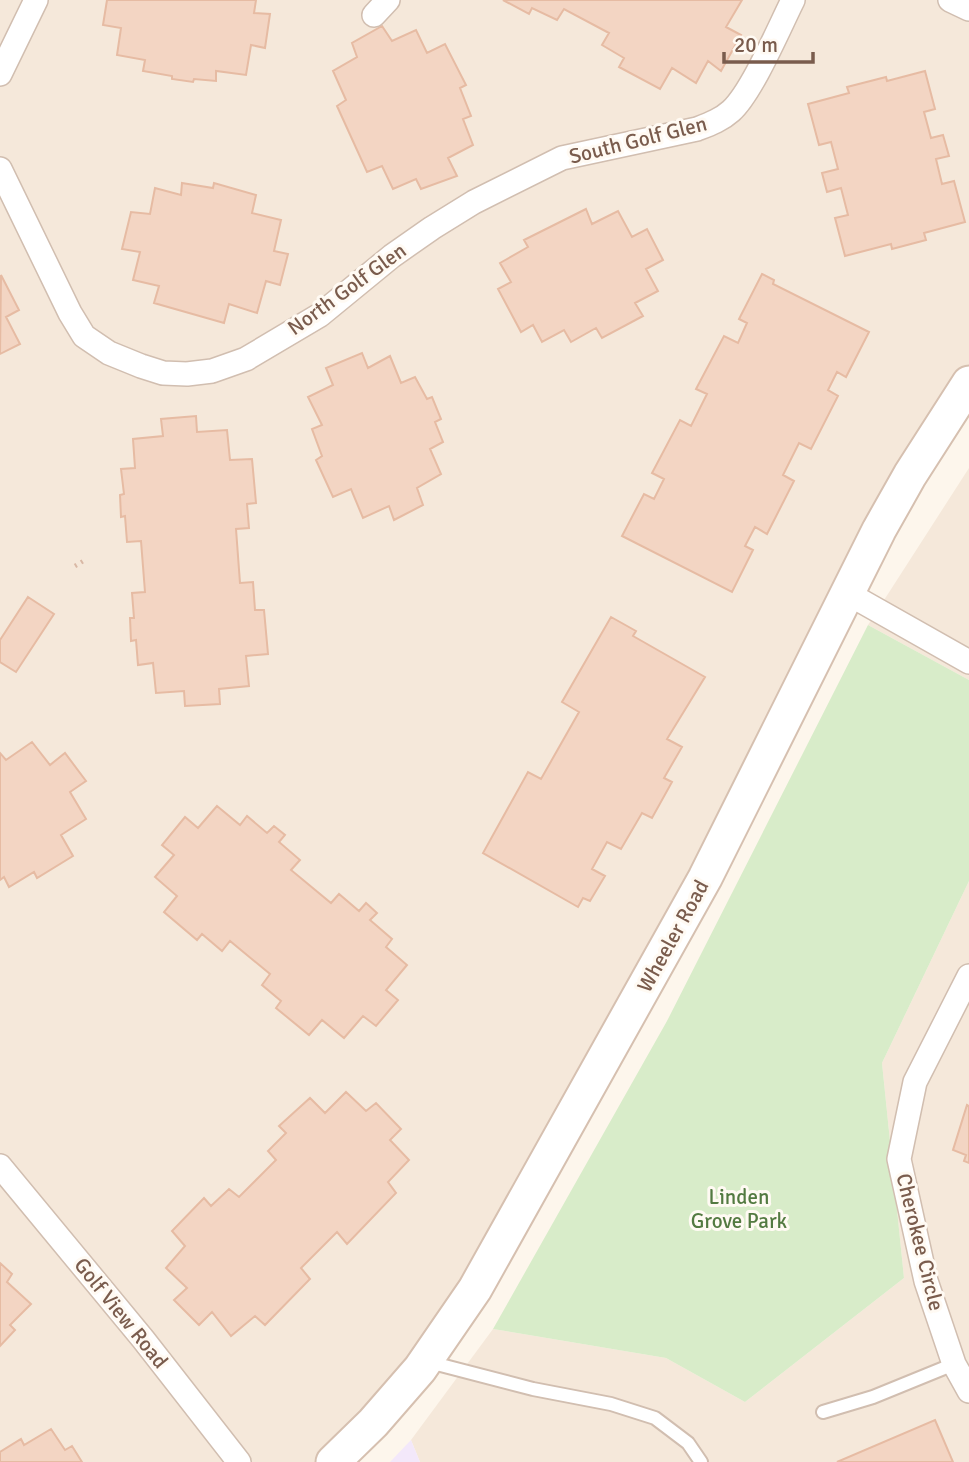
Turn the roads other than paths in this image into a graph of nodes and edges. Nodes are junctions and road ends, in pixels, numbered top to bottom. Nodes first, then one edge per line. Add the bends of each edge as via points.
1 (36, 0) edge
2 (793, 0) edge
3 (950, 0) edge
4 (969, 9) edge
5 (0, 74) edge
6 (0, 169) edge
7 (432, 228) joint
8 (969, 383) edge
9 (847, 593) junction
10 (969, 662) edge
11 (969, 976) edge
12 (0, 1166) edge
13 (426, 1361) junction
14 (954, 1364) junction
15 (969, 1391) edge
16 (824, 1412) dead end
17 (239, 1462) edge
18 (333, 1462) edge
19 (701, 1462) edge

1 - 5 street
2 - 7 street, South Golf Glen via 745,94 717,121 562,158
3 - 4 street
6 - 7 street, North Golf Glen via 84,336 109,353 163,373 212,371 246,359 320,315
8 - 9 street, Wheeler Road via 910,475
9 - 10 street
9 - 13 street, Wheeler Road via 705,878 475,1289
11 - 14 street, Cherokee Circle via 915,1082 899,1159 926,1281
12 - 17 street, Golf View Road
13 - 18 street, Wheeler Road
13 - 19 lane via 654,1418 688,1443
14 - 15 street, Cherokee Circle
14 - 16 lane

